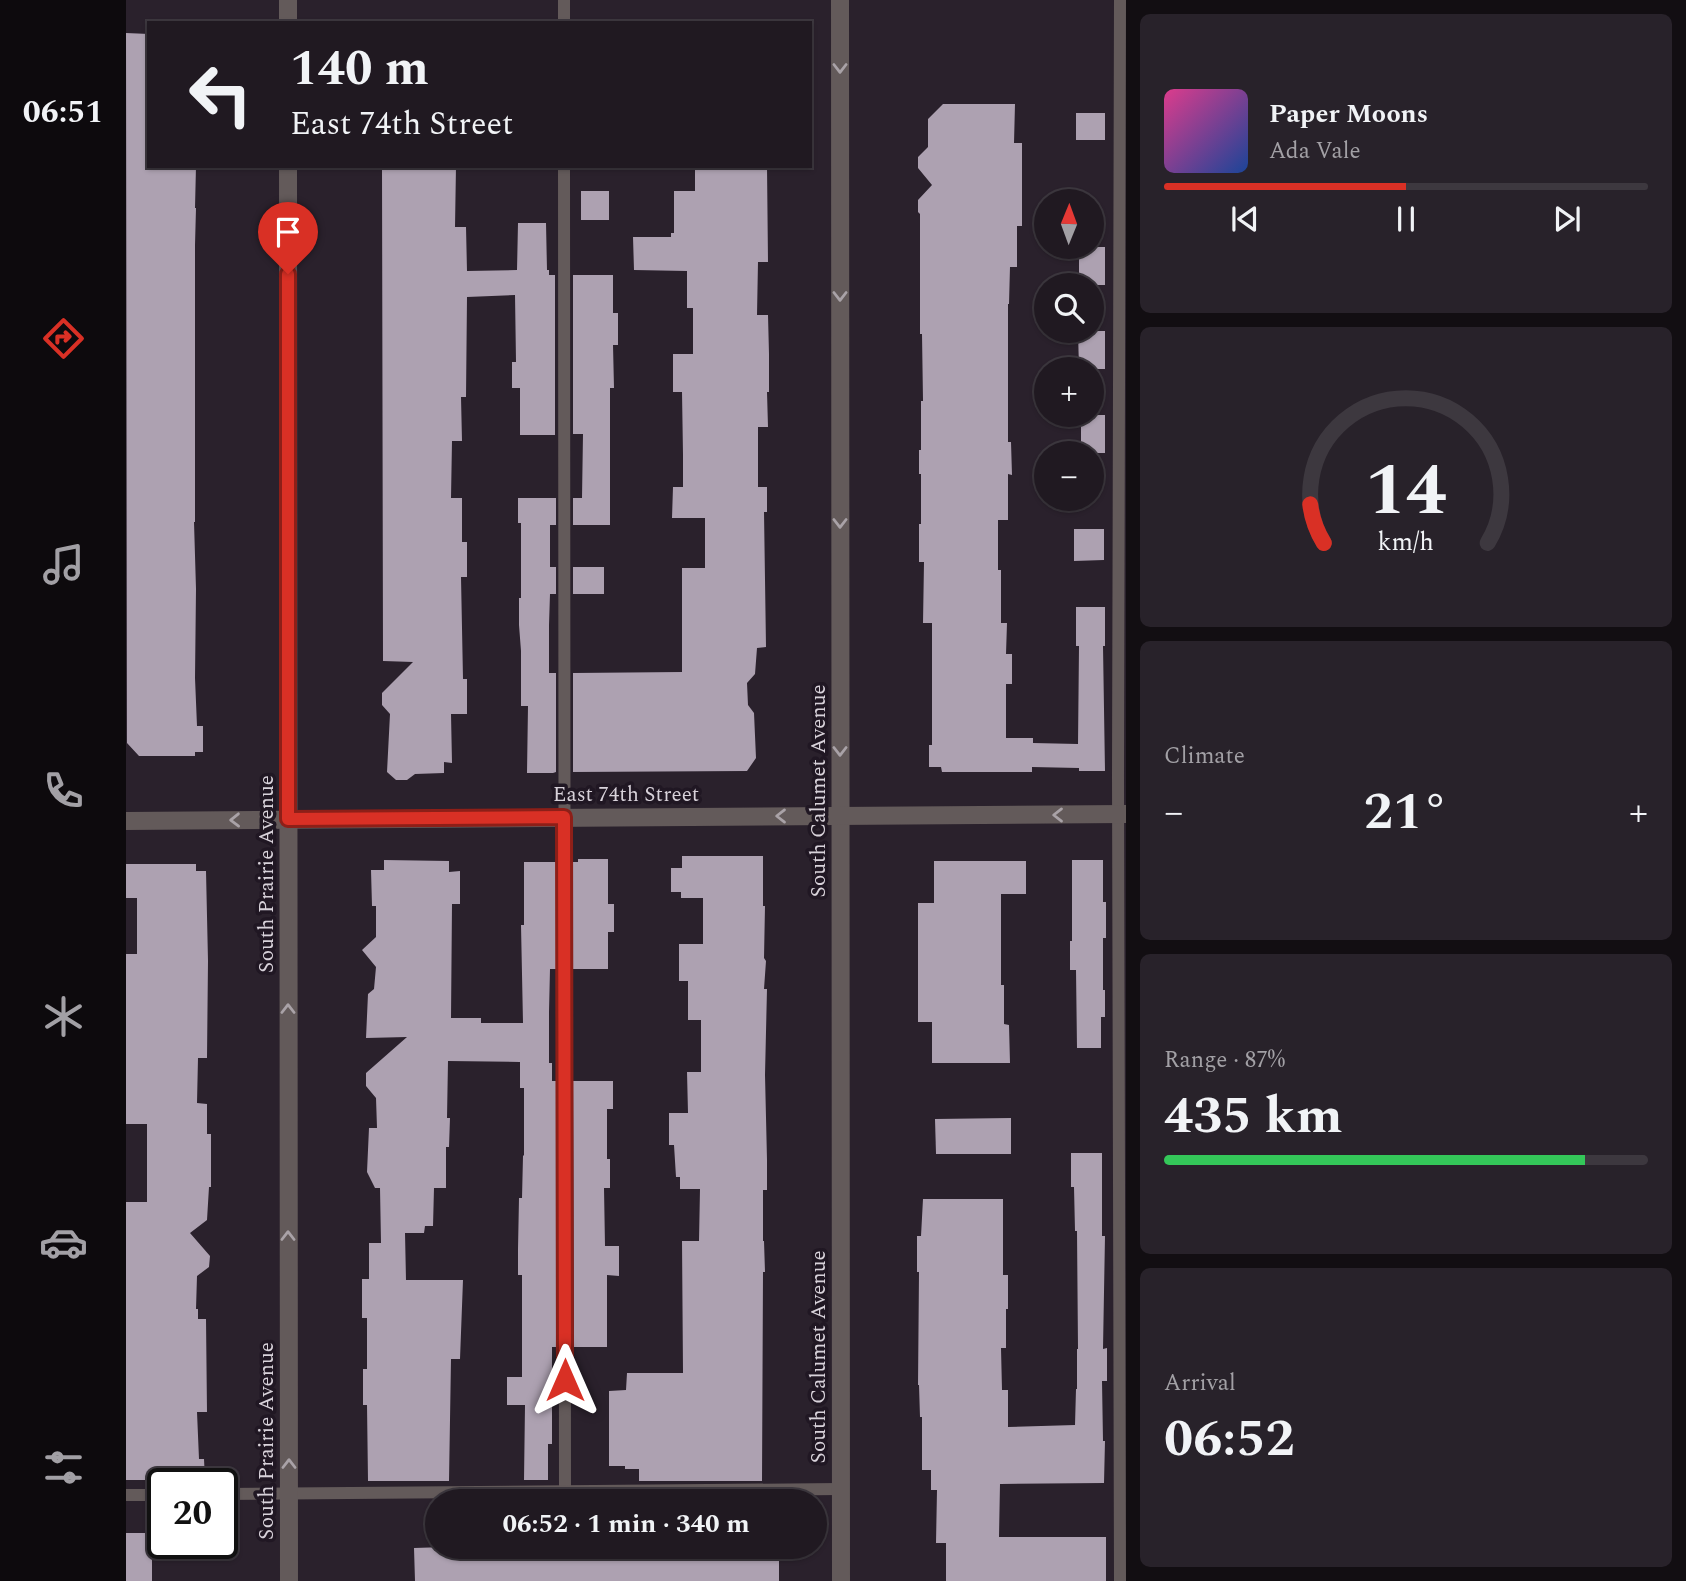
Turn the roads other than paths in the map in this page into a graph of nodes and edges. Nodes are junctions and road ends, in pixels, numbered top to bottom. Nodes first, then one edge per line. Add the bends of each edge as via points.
1 (288, 0) edge
2 (564, 0) edge
3 (841, 0) edge
4 (1120, 0) edge
5 (288, 21) edge
6 (564, 21) edge
7 (288, 168) edge
8 (564, 168) edge
9 (1122, 814) edge
10 (841, 816) junction
11 (564, 817) junction
12 (288, 819) junction
13 (126, 821) edge
14 (565, 1489) edge
15 (827, 1489) edge
16 (841, 1489) junction
17 (425, 1492) edge
18 (289, 1493) junction
19 (147, 1494) edge
20 (238, 1494) edge
21 (126, 1495) edge
22 (289, 1581) edge
23 (841, 1581) edge
24 (1120, 1581) edge

1 - 5 street
2 - 6 lane
3 -> 10 street, South Calumet Avenue
4 - 9 lane
7 - 12 street, South Prairie Avenue
8 - 11 lane
9 -> 10 street, East 74th Street
9 - 24 lane
10 -> 11 street, East 74th Street
10 - 16 street, South Calumet Avenue
11 - 12 street, East 74th Street
11 - 14 lane
12 -> 13 street, East 74th Street
18 -> 12 street, South Prairie Avenue
15 - 16 lane
16 - 23 street, South Calumet Avenue
17 - 18 lane
18 - 20 lane
18 - 22 street, South Prairie Avenue
19 - 21 lane

